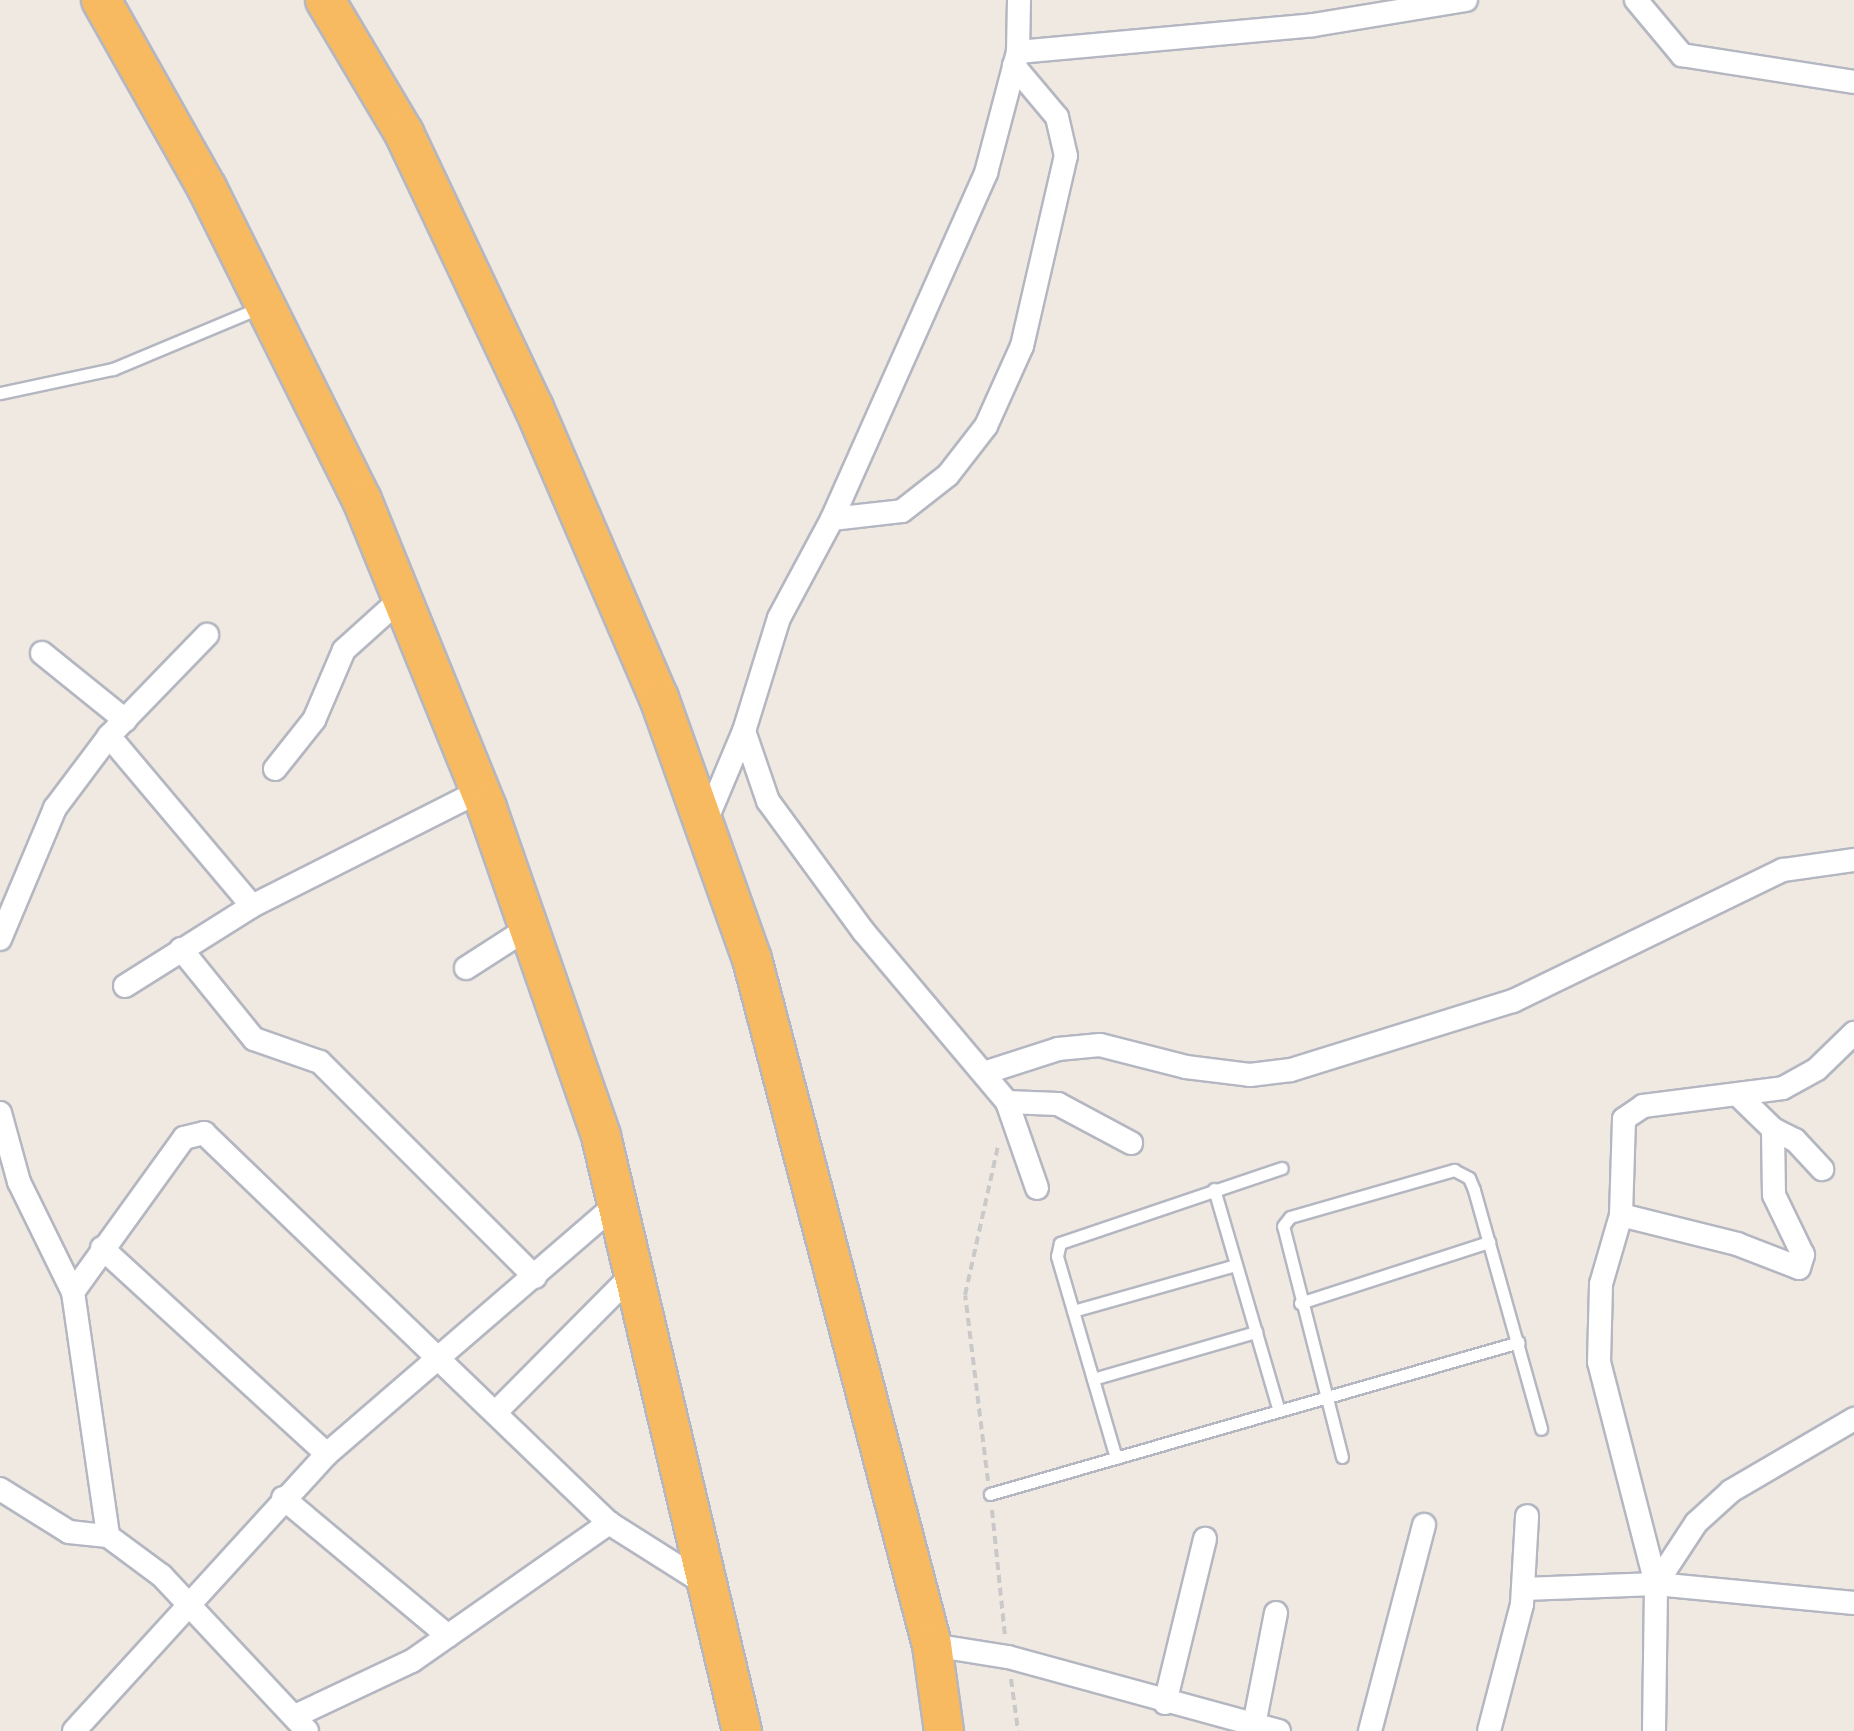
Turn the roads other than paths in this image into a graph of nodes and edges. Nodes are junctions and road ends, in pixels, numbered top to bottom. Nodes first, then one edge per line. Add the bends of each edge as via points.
1 (101, 0) edge
2 (325, 0) edge
3 (1019, 0) edge
4 (1466, 0) edge
5 (1636, 0) edge
6 (1016, 59) junction
7 (1854, 82) edge
8 (267, 305) junction
9 (0, 393) edge
10 (832, 519) junction
11 (404, 596) junction
12 (207, 635) dead end
13 (42, 653) dead end
14 (117, 728) junction
15 (744, 731) junction
16 (275, 770) dead end
17 (480, 791) junction
18 (704, 826) junction
19 (1854, 860) edge
20 (252, 906) junction
21 (528, 928) junction
22 (0, 938) edge
23 (181, 949) junction
24 (466, 968) dead end
25 (126, 986) dead end
26 (1854, 1033) edge
27 (987, 1072) junction
28 (1740, 1097) junction
29 (1006, 1102) junction
30 (0, 1113) edge
31 (1774, 1129) junction
32 (1131, 1143) dead end
33 (1282, 1168) dead end
34 (1822, 1169) dead end
35 (10, 1182) edge
36 (1037, 1188) dead end
37 (1214, 1189) junction
38 (618, 1203) junction
39 (1621, 1215) junction
40 (1489, 1242) junction
41 (102, 1248) junction
42 (1236, 1264) junction
43 (634, 1274) junction
44 (535, 1277) junction
45 (73, 1292) junction
46 (1300, 1302) junction
47 (1074, 1311) junction
48 (1256, 1332) junction
49 (1519, 1342) junction
50 (440, 1357) junction
51 (1093, 1379) junction
52 (1324, 1398) junction
53 (1278, 1411) junction
54 (496, 1412) junction
55 (1854, 1420) edge
56 (1541, 1429) dead end
57 (327, 1454) junction
58 (1342, 1456) dead end
59 (1116, 1458) junction
60 (0, 1489) edge
61 (990, 1494) road end
62 (282, 1498) junction
63 (1526, 1516) dead end
64 (609, 1523) junction
65 (1424, 1525) dead end
66 (108, 1536) junction
67 (1205, 1539) dead end
68 (1656, 1584) junction
69 (707, 1585) junction
70 (1524, 1588) junction
71 (192, 1603) junction
72 (1854, 1603) edge
73 (1276, 1613) dead end
74 (448, 1636) junction
75 (932, 1646) junction
76 (1166, 1703) junction
77 (301, 1724) edge
78 (1254, 1725) junction
79 (74, 1731) edge
80 (742, 1731) edge
81 (944, 1731) edge
82 (1279, 1731) edge
83 (1370, 1731) edge
84 (1489, 1731) edge
85 (1654, 1731) edge

1 - 8 highway
2 - 18 highway via 404,134 534,408 659,698
3 - 6 street
4 - 6 street
5 - 7 street via 1682,55
6 - 10 street via 986,173
6 - 10 street via 1057,117 1066,156 1022,346 986,426 948,475 902,511
8 - 9 lane via 113,368
8 - 11 highway
10 - 15 street via 779,618
11 - 16 street via 344,650 314,720
11 - 17 highway
12 - 14 street
13 - 14 street
14 - 20 street
14 - 22 street via 56,808
15 - 18 street
15 - 27 street via 768,801 864,932
17 - 20 street
17 - 21 highway
18 - 75 highway via 752,959
19 - 27 street via 1782,870 1513,1001 1336,1059 1250,1075 1186,1068 1100,1045 1058,1049
20 - 23 street
21 - 24 street
21 - 38 highway
23 - 25 street
23 - 44 street via 254,1040 320,1062
26 - 28 street via 1817,1069 1782,1088
27 - 29 street
28 - 31 street
28 - 39 street via 1630,1112 1624,1119
29 - 32 street via 1058,1104
29 - 36 street
30 - 35 street
31 - 34 street
31 - 39 street via 1774,1195 1804,1255 1799,1268 1737,1244
33 - 37 lane
35 - 45 street
37 - 42 lane
37 - 47 lane via 1060,1243
38 - 43 highway
38 - 44 street
39 - 68 street via 1602,1284 1599,1362
40 - 46 lane
40 - 46 lane via 1469,1178 1454,1170 1290,1217 1284,1233
40 - 49 lane
41 - 45 street
41 - 50 street via 184,1138 204,1132
41 - 57 street
42 - 47 lane
42 - 48 lane
43 - 54 street
43 - 69 highway
44 - 50 street
45 - 66 street
46 - 52 lane
47 - 51 lane
48 - 51 lane
48 - 53 lane
49 - 52 lane
49 - 56 lane
50 - 54 street
50 - 57 street
51 - 59 lane
52 - 53 lane
52 - 58 lane
53 - 59 lane
54 - 64 street
55 - 68 street via 1731,1492 1696,1523
57 - 62 street
59 - 61 lane
60 - 66 street via 69,1532
62 - 71 street
62 - 74 street
63 - 70 street
64 - 69 street
64 - 74 street
65 - 83 street
66 - 71 street
67 - 76 street
68 - 70 street
68 - 72 street
68 - 85 street
69 - 80 highway
70 - 84 street
71 - 77 street
71 - 79 street
73 - 78 street
74 - 77 street
75 - 76 street via 1008,1657
75 - 81 highway
76 - 78 street
78 - 82 street

